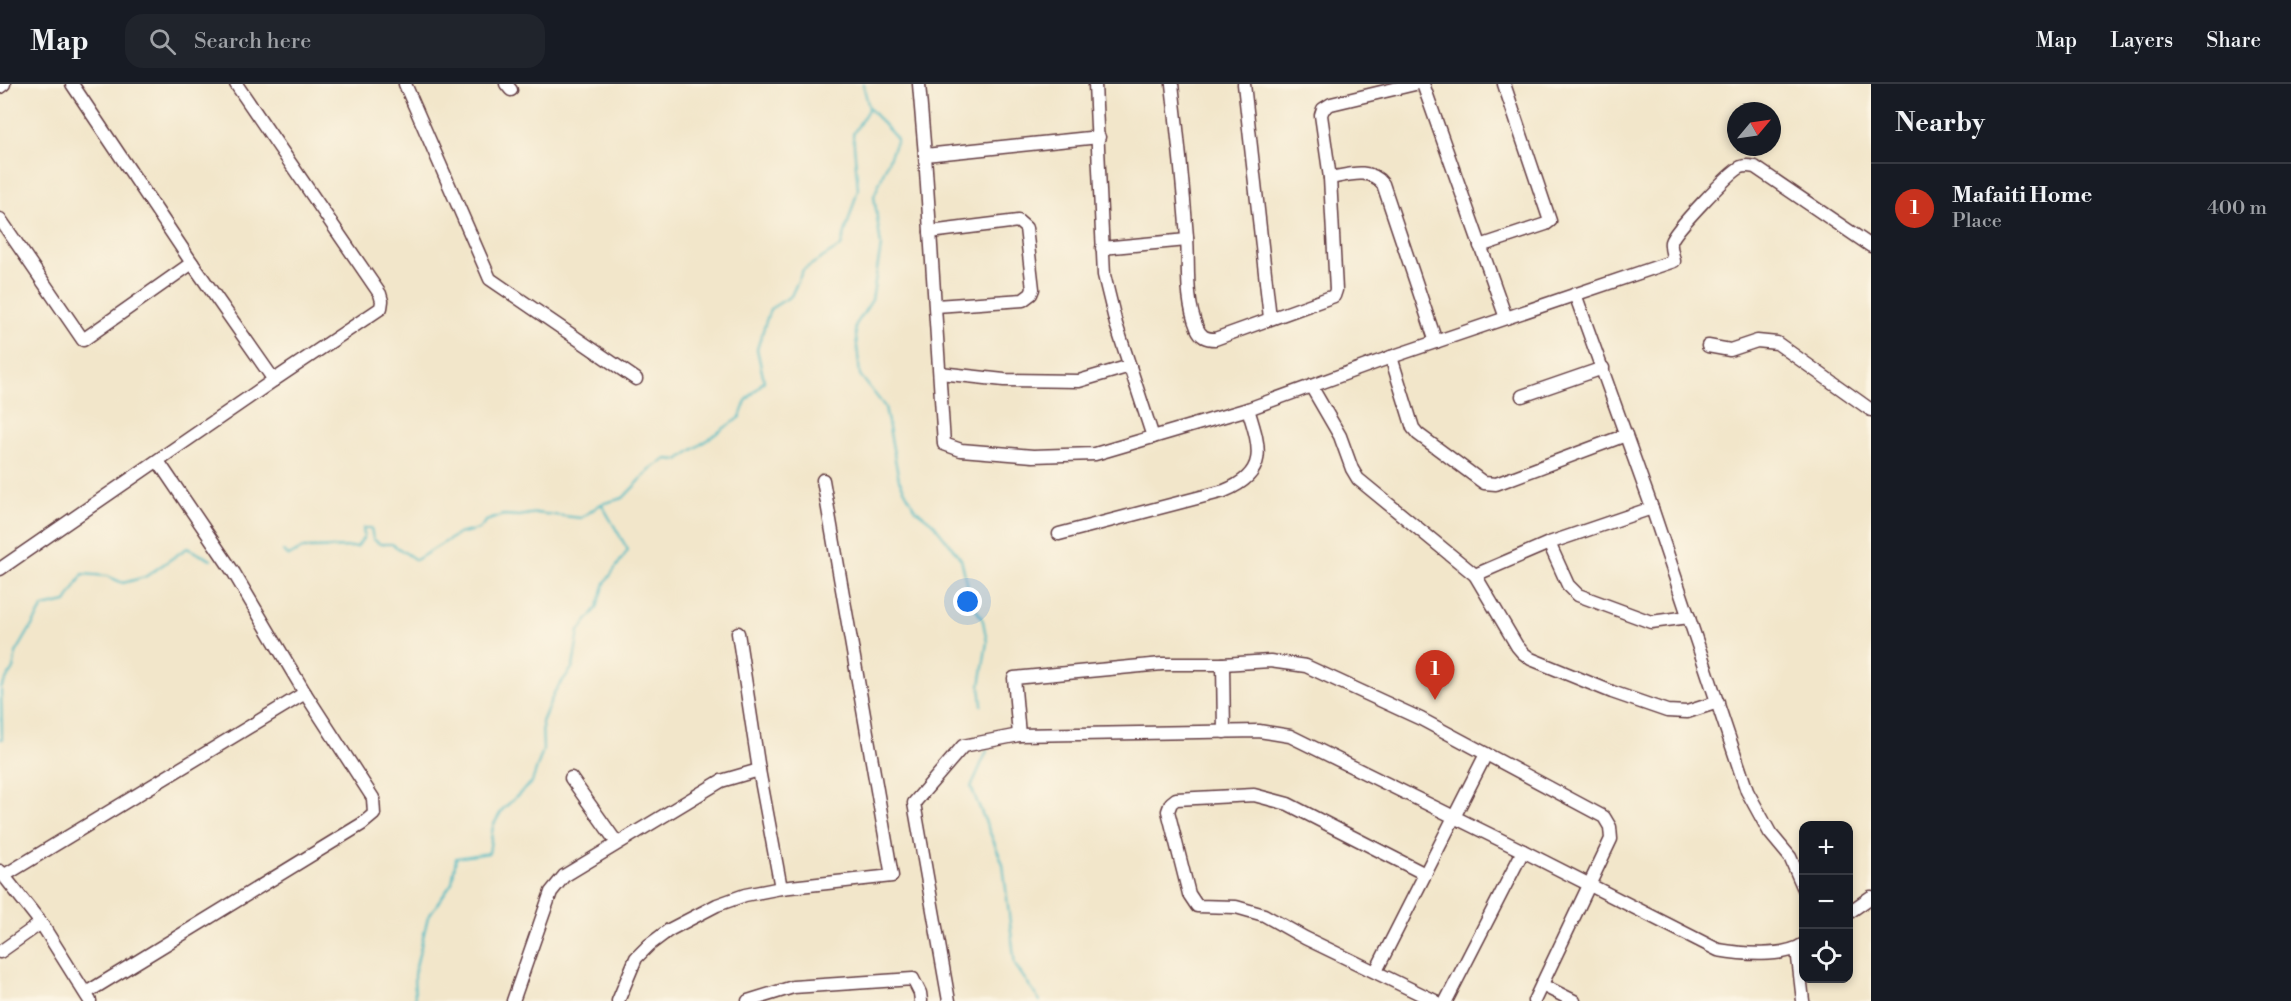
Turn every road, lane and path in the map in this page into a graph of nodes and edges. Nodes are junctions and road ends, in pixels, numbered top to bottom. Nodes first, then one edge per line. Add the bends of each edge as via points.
1 (72, 84) edge
2 (236, 84) edge
3 (405, 84) edge
4 (919, 84) edge
5 (1095, 84) edge
6 (1172, 84) edge
7 (1244, 84) edge
8 (1415, 84) edge
9 (1423, 84) edge
10 (1504, 84) edge
11 (1099, 137) junction
12 (926, 155) junction
13 (1330, 178) junction
14 (0, 219) edge
15 (930, 232) junction
16 (1187, 240) junction
17 (1480, 246) junction
18 (1871, 246) edge
19 (1102, 248) junction
20 (192, 264) junction
21 (1575, 294) junction
22 (936, 306) junction
23 (1270, 318) junction
24 (1506, 318) junction
25 (1436, 342) junction
26 (1708, 346) dead end
27 (1391, 357) junction
28 (1130, 366) junction
29 (1603, 368) junction
30 (940, 373) junction
31 (636, 379) dead end
32 (274, 380) junction
33 (1311, 386) junction
34 (1522, 396) dead end
35 (1248, 409) junction
36 (1871, 410) edge
37 (1626, 435) junction
38 (1153, 437) junction
39 (158, 461) junction
40 (823, 480) dead end
41 (1652, 508) junction
42 (1059, 534) dead end
43 (1550, 543) junction
44 (0, 569) edge
45 (1475, 575) junction
46 (1689, 617) junction
47 (738, 633) dead end
48 (1223, 664) junction
49 (304, 693) junction
50 (1718, 702) junction
51 (1224, 732) junction
52 (1018, 735) junction
53 (1486, 754) junction
54 (759, 770) junction
55 (571, 778) dead end
56 (1455, 818) junction
57 (617, 843) junction
58 (1523, 851) junction
59 (2, 873) edge
60 (1425, 874) junction
61 (1799, 879) edge
62 (1590, 886) junction
63 (781, 888) junction
64 (1871, 897) edge
65 (1853, 910) edge
66 (41, 923) junction
67 (1799, 947) edge
68 (0, 952) edge
69 (1376, 971) junction
70 (1802, 983) edge
71 (1542, 985) junction
72 (88, 997) edge
73 (513, 1001) edge
74 (618, 1001) edge
75 (748, 1001) edge
76 (921, 1001) edge
77 (949, 1001) edge
78 (1435, 1001) edge
79 (1446, 1001) edge
80 (1534, 1001) edge
81 (1574, 1001) edge
82 (1803, 1001) edge

1 - 20 street
2 - 32 street via 382,301 381,308
3 - 31 street via 490,279
4 - 12 street
5 - 11 street
6 - 16 street
7 - 23 street
8 - 13 street via 1331,104 1323,110
9 - 17 street
10 - 17 street via 1550,221
11 - 12 street
11 - 19 street
12 - 15 street
13 - 23 street via 1336,294
13 - 25 street via 1366,173 1383,184
14 - 20 street via 83,340
15 - 22 street
15 - 22 street via 1022,223 1026,228 1033,289 1023,300
16 - 19 street
16 - 23 street via 1189,297 1202,336 1215,339
17 - 24 street
18 - 21 street via 1748,166 1729,177 1673,237 1674,261
19 - 28 street via 1110,305
20 - 32 street
21 - 24 street
21 - 29 street
22 - 30 street
24 - 25 street
25 - 27 street
26 - 36 street via 1730,350 1757,341 1777,343
27 - 33 street
27 - 37 street via 1413,428 1484,483 1496,484
28 - 30 street via 1067,381
28 - 38 street
29 - 34 street
29 - 37 street
30 - 38 street via 944,444 961,450 1033,456 1095,454
32 - 39 street
33 - 35 street
33 - 45 street via 1340,436 1358,478
35 - 38 street
35 - 42 street via 1258,447 1256,465 1245,481 1224,491
37 - 41 street
39 - 44 street
39 - 49 street via 234,573
40 - 63 street via 892,876
41 - 43 street
41 - 46 street
43 - 45 street
43 - 46 street via 1568,585 1578,595 1651,622
45 - 50 street via 1517,646 1531,659 1667,711 1687,712
46 - 50 street
47 - 54 street
48 - 51 street
48 - 52 street via 1162,664 1014,678
48 - 53 street via 1270,661 1306,666
49 - 59 street
49 - 72 street via 373,798 374,814
50 - 61 street via 1748,791 1770,833 1790,857
51 - 52 street
51 - 56 street via 1259,731 1290,736
52 - 77 street via 963,746 914,803
53 - 56 street
53 - 62 street via 1604,817 1611,839
54 - 57 street via 721,781
54 - 63 street
55 - 57 street
56 - 58 street
56 - 60 street
57 - 73 street via 564,876 551,892
58 - 62 street
58 - 79 street
59 - 66 street
60 - 69 street
60 - 69 street via 1266,796 1176,799 1171,803 1167,814 1194,904 1200,908 1236,907 1264,915
62 - 67 street via 1718,950 1750,955
62 - 71 street
63 - 74 street via 717,905 669,930 636,958
64 - 65 street
66 - 68 street
66 - 72 street
69 - 78 street
70 - 82 street
71 - 80 street
71 - 81 street
75 - 76 street via 793,987 913,979

